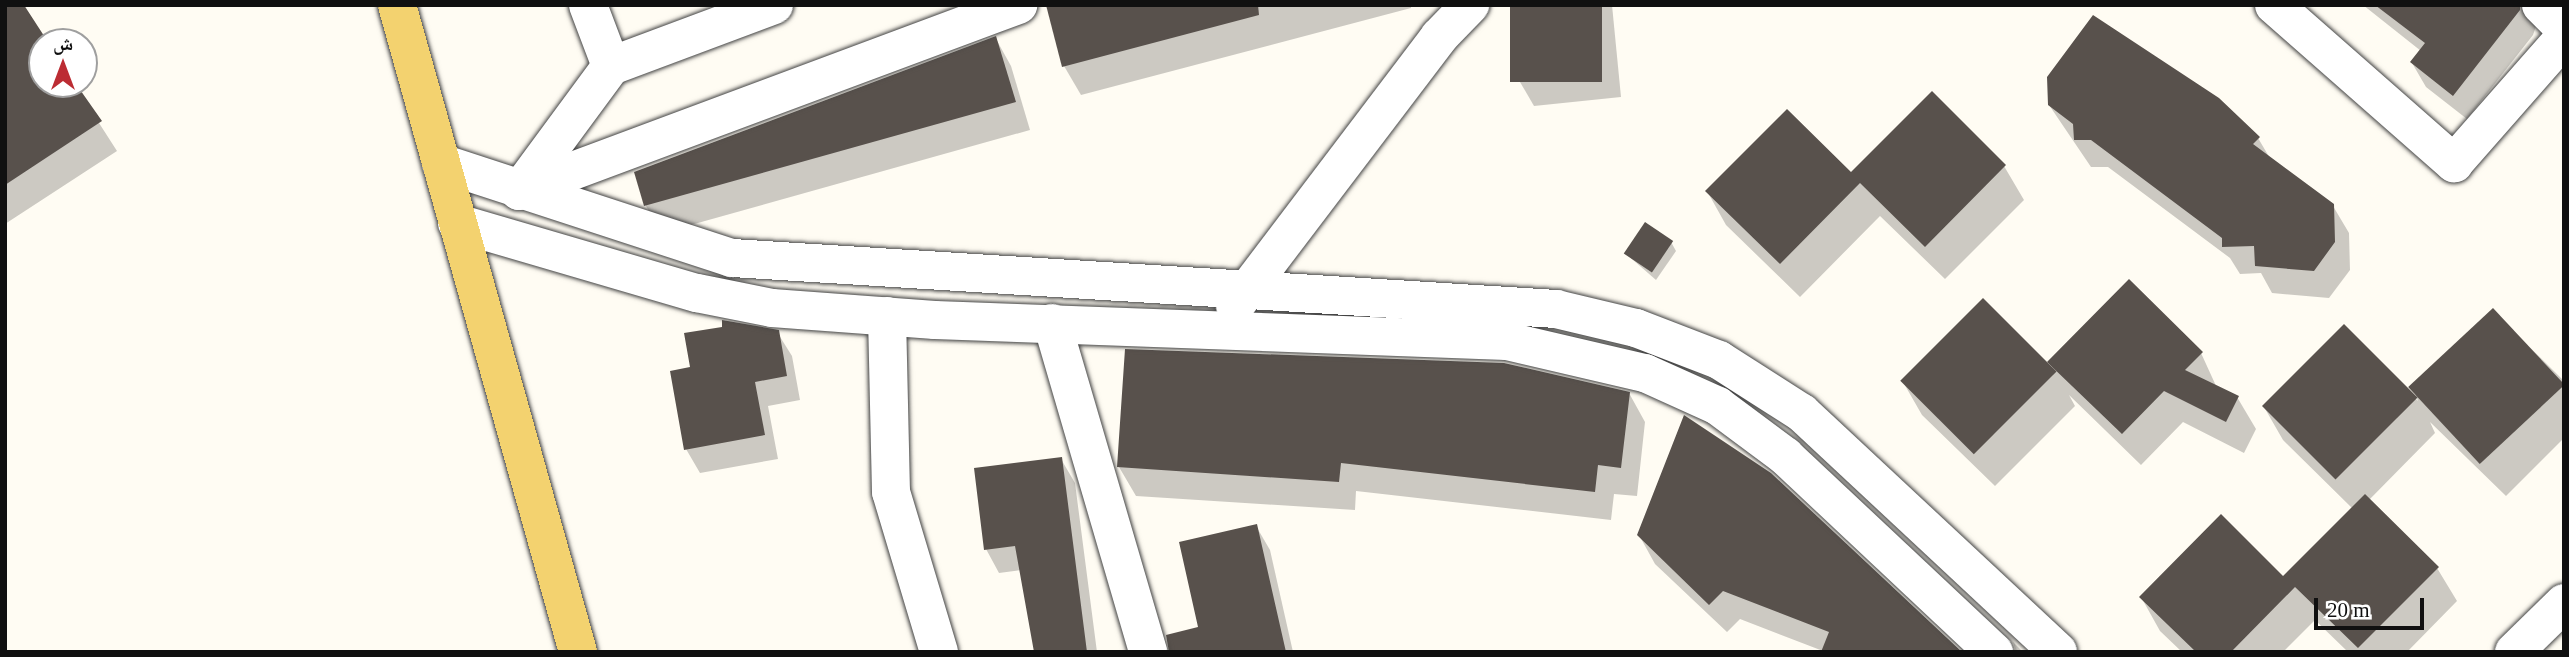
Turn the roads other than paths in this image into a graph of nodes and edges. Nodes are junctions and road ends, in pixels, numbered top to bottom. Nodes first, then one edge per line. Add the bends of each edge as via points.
1 (397, 5) edge
2 (588, 5) edge
3 (774, 5) edge
4 (1018, 5) edge
5 (1470, 5) edge
6 (2274, 5) edge
7 (2541, 5) edge
8 (2564, 28) edge
9 (2564, 38) edge
10 (611, 66) junction
11 (441, 163) junction
12 (519, 191) junction
13 (457, 223) junction
14 (1245, 292) junction
15 (887, 316) junction
16 (1052, 323) junction
17 (1219, 329) junction
18 (2564, 603) edge
19 (578, 652) edge
20 (939, 652) edge
21 (1148, 652) edge
22 (1994, 652) edge
23 (2059, 652) edge
24 (2514, 652) edge

1 - 11 main road
2 - 10 street
3 - 10 street
4 - 12 street
5 - 14 street via 1439,37
6 - 9 street via 2454,163
7 - 8 street
10 - 12 street
11 - 12 street
11 - 13 main road
12 - 14 street via 732,258
13 - 15 street via 697,293 772,307
13 - 19 main road
14 - 17 street
14 - 23 street via 1556,309 1636,328 1719,360 1802,413
15 - 16 street
15 - 20 street via 891,492
16 - 17 street
16 - 21 street
17 - 22 street via 1507,341 1645,373 1718,406 1785,456
18 - 24 street

